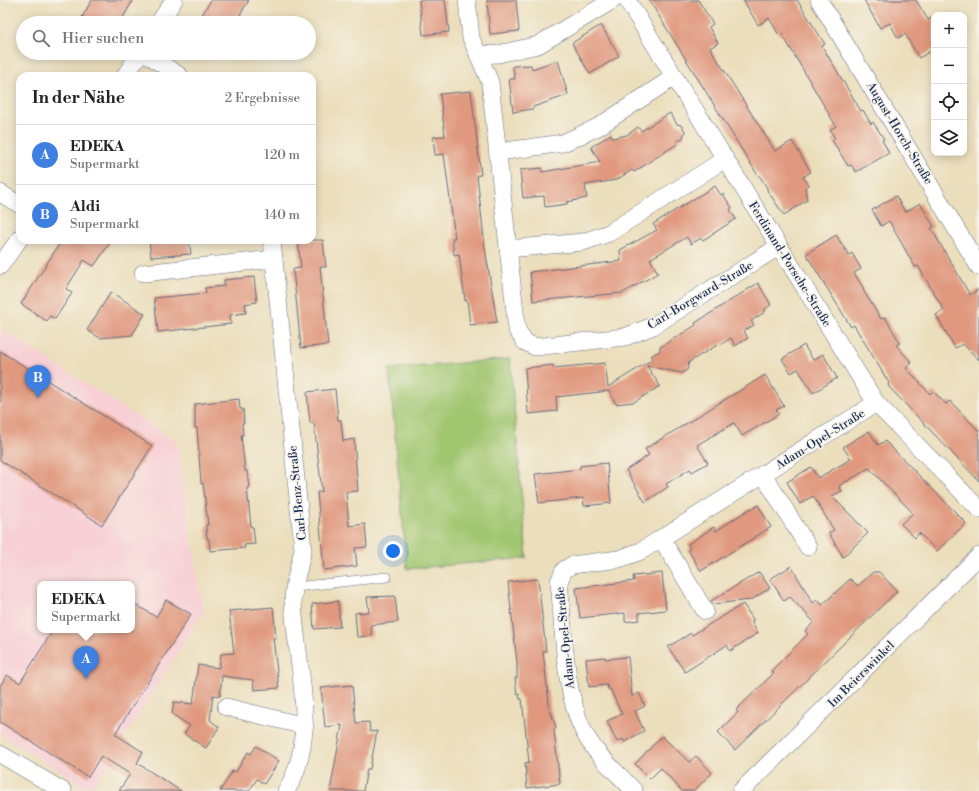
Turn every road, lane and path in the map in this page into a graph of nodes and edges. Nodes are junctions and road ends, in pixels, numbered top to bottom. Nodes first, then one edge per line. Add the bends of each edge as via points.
1 (174, 0) edge
2 (467, 0) edge
3 (613, 0) edge
4 (627, 0) edge
5 (819, 0) edge
6 (164, 16) edge
7 (479, 55) junction
8 (135, 60) edge
9 (156, 60) edge
10 (128, 72) edge
11 (174, 72) edge
12 (674, 77) junction
13 (498, 152) junction
14 (725, 159) junction
15 (0, 193) edge
16 (16, 203) edge
17 (16, 244) edge
18 (272, 244) edge
19 (778, 247) junction
20 (508, 249) junction
21 (274, 259) junction
22 (0, 266) edge
23 (979, 267) edge
24 (143, 273) dead end
25 (876, 403) junction
26 (763, 474) junction
27 (979, 508) edge
28 (661, 538) junction
29 (808, 546) dead end
30 (979, 556) edge
31 (387, 577) dead end
32 (295, 587) junction
33 (705, 611) dead end
34 (226, 707) dead end
35 (305, 726) junction
36 (0, 754) edge
37 (63, 791) edge
38 (286, 791) edge
39 (634, 791) edge
40 (741, 791) edge

1 - 6 street
2 - 7 street, Carl-Borgward-Straße via 471,38
3 - 7 street via 538,45 498,54
4 - 12 street, Ferdinand-Porsche-Straße
5 - 23 street, August-Horch-Straße
7 - 13 street, Carl-Borgward-Straße via 490,82
8 - 10 street
9 - 11 street
12 - 13 street via 598,127 563,143
12 - 14 street, Ferdinand-Porsche-Straße
13 - 20 street, Carl-Borgward-Straße
14 - 19 street, Ferdinand-Porsche-Straße
14 - 20 street via 609,233 583,242
15 - 16 street
17 - 22 street
18 - 21 street, Carl-Benz-Straße
19 - 20 street, Carl-Borgward-Straße via 653,326 625,337 535,347 525,342 517,330
19 - 25 street, Ferdinand-Porsche-Straße
21 - 24 street
21 - 32 street, Carl-Benz-Straße via 303,549
25 - 26 street, Adam-Opel-Straße
25 - 27 street, Ferdinand-Porsche-Straße
26 - 28 street, Adam-Opel-Straße
26 - 29 street, Adam-Opel-Straße
28 - 33 street
28 - 39 street, Adam-Opel-Straße via 641,551 619,559 572,564 564,570 559,582 572,701 583,731 596,751
30 - 40 street, Im Beierswinkel
31 - 32 lane
32 - 35 street, Carl-Benz-Straße via 293,598
34 - 35 street
35 - 38 street, Carl-Benz-Straße via 301,757
36 - 37 street

